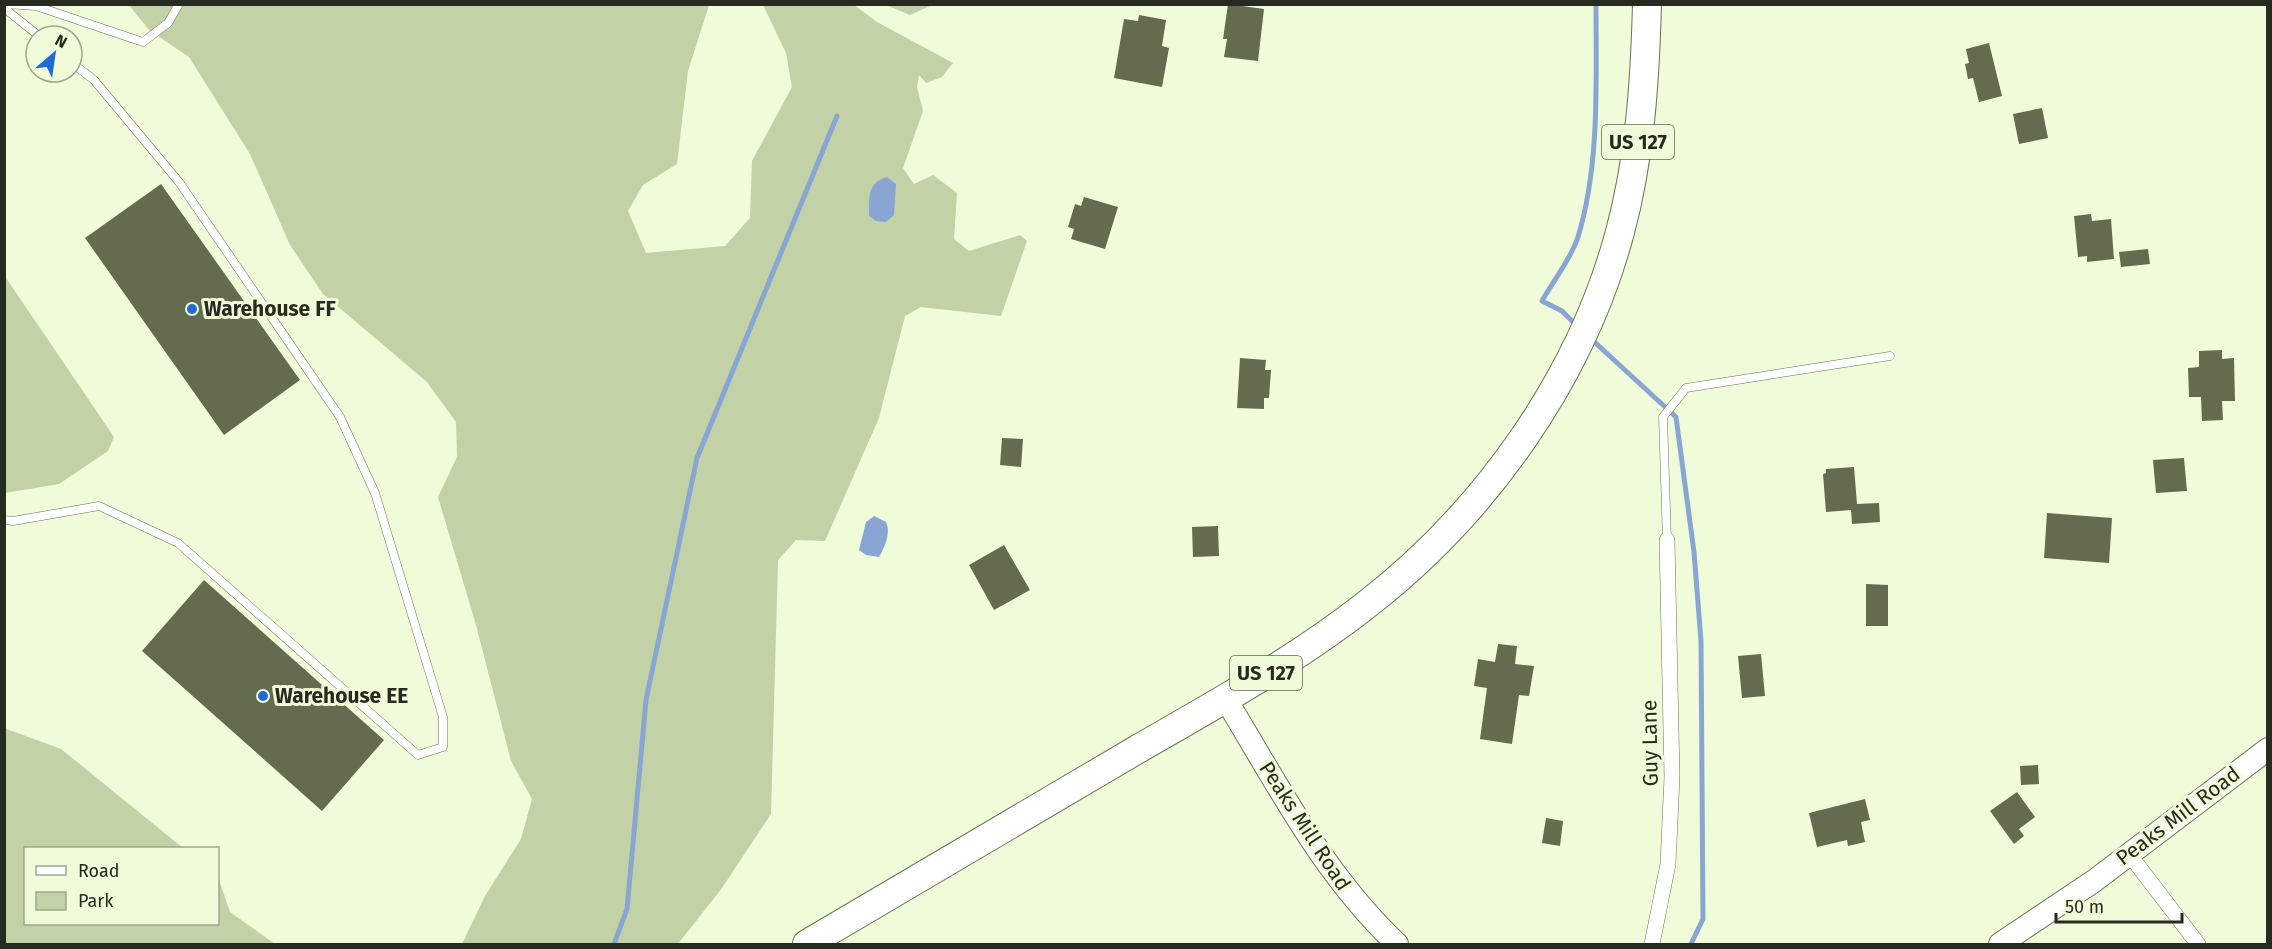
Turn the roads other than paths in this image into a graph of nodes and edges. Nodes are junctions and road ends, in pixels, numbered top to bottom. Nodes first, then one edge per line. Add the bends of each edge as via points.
1 (179, 4) edge
2 (1647, 4) edge
3 (5, 6) edge
4 (25, 24) edge
5 (84, 72) edge
6 (1890, 356) dead end
7 (4, 520) edge
8 (1667, 540) joint
9 (1225, 698) junction
10 (2268, 749) edge
11 (2129, 854) junction
12 (807, 945) edge
13 (1397, 945) edge
14 (1652, 945) edge
15 (2000, 945) edge
16 (2198, 945) edge

1 - 3 lane via 168,23 143,42 36,6
2 - 9 highway, US 127 via 1637,150 1621,231 1594,308 1534,421 1468,508 1407,571 1337,627
3 - 4 lane
5 - 7 lane via 179,182 340,417 375,493 443,717 443,747 418,755 178,543 99,506
6 - 8 lane via 1686,388 1663,417
8 - 14 street, Guy Lane via 1672,777 1668,864
9 - 12 highway, US 127
9 - 13 street, Peaks Mill Road via 1324,860 1346,891
10 - 11 street, Peaks Mill Road
11 - 15 street, Peaks Mill Road
11 - 16 street

